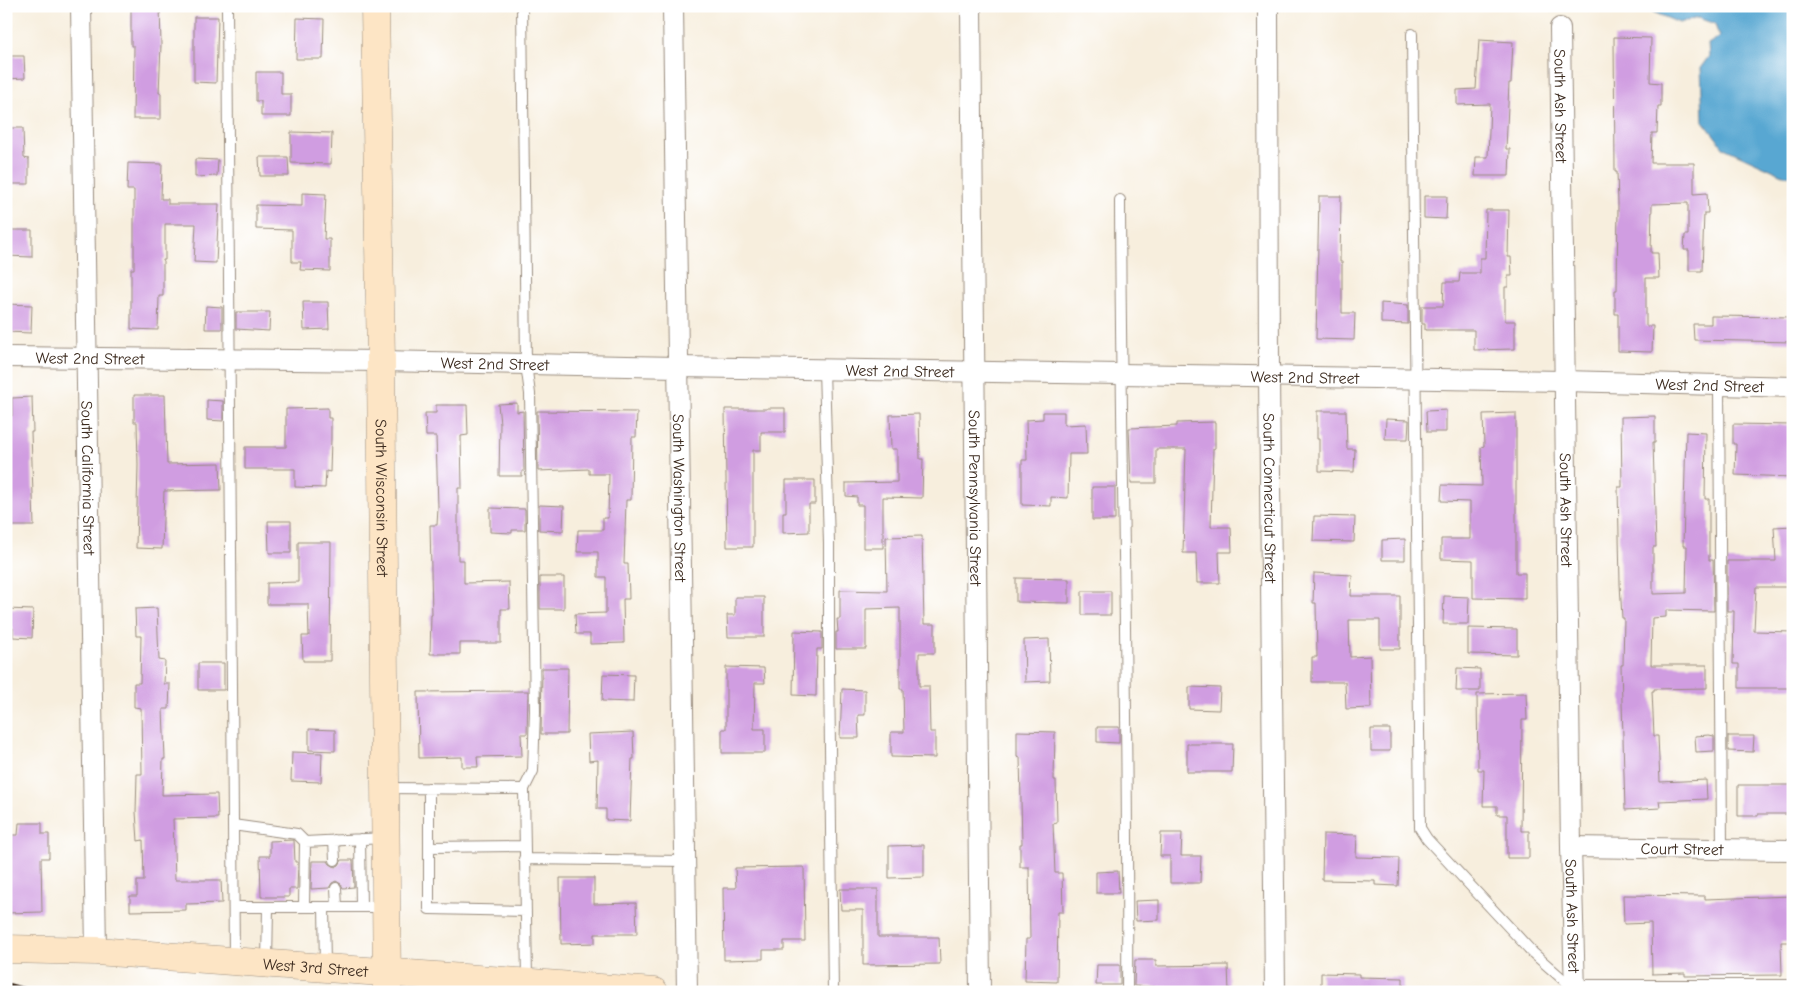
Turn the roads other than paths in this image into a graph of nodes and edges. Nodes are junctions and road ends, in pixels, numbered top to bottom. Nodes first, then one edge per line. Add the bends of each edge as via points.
1 (81, 6) edge
2 (227, 6) edge
3 (375, 6) edge
4 (384, 6) edge
5 (522, 6) edge
6 (673, 6) edge
7 (970, 6) edge
8 (1268, 6) edge
9 (1560, 28) dead end
10 (1412, 34) dead end
11 (1120, 200) dead end
12 (6, 357) edge
13 (88, 359) junction
14 (230, 360) junction
15 (381, 361) junction
16 (526, 364) junction
17 (677, 367) junction
18 (824, 369) junction
19 (973, 371) junction
20 (1120, 374) junction
21 (1269, 376) junction
22 (1416, 379) junction
23 (1564, 381) junction
24 (1719, 385) junction
25 (1793, 387) edge
26 (384, 788) junction
27 (429, 788) junction
28 (524, 789) junction
29 (233, 825) junction
30 (372, 838) junction
31 (334, 840) junction
32 (305, 842) junction
33 (524, 846) junction
34 (429, 847) junction
35 (1571, 847) junction
36 (1722, 849) junction
37 (1793, 850) edge
38 (335, 860) dead end
39 (524, 860) junction
40 (685, 861) junction
41 (336, 888) dead end
42 (234, 907) junction
43 (268, 907) junction
44 (324, 907) junction
45 (337, 907) junction
46 (373, 907) junction
47 (304, 908) junction
48 (526, 911) junction
49 (6, 949) edge
50 (96, 951) junction
51 (234, 962) junction
52 (267, 964) junction
53 (325, 968) junction
54 (386, 982) edge
55 (528, 983) junction
56 (1793, 990) edge
57 (1575, 991) edge
58 (654, 992) edge
59 (687, 992) edge
60 (833, 992) edge
61 (980, 992) edge
62 (1128, 992) edge
63 (1275, 992) edge

1 - 13 street, South California Street
2 - 14 lane
3 - 4 lane
3 - 15 street, South Wisconsin Street
5 - 16 lane
6 - 17 street, South Washington Street
7 - 19 street, South Pennsylvania Street
8 - 21 street, South Connecticut Street
9 - 23 street, South Ash Street
10 - 22 lane
11 - 20 lane
12 - 13 street, West 2nd Street
13 - 14 street, West 2nd Street
13 - 50 street, South California Street
14 - 15 street, West 2nd Street
14 - 29 lane
15 - 16 street, West 2nd Street
15 - 26 street, South Wisconsin Street
16 - 17 street, West 2nd Street
16 - 28 lane via 530,403 535,711 533,772
17 - 18 street, West 2nd Street
17 - 40 street, South Washington Street
18 - 19 street, West 2nd Street
18 - 60 lane
19 - 20 street, West 2nd Street
19 - 61 street, South Pennsylvania Street
20 - 21 street, West 2nd Street
20 - 62 lane
21 - 22 street, West 2nd Street
21 - 63 street, South Connecticut Street
22 - 23 street, West 2nd Street
22 - 57 lane via 1420,828 1533,953
23 - 24 street, West 2nd Street
23 - 35 street, South Ash Street
24 - 25 street, West 2nd Street
24 - 36 lane
26 - 27 lane
26 - 30 street, South Wisconsin Street
27 - 28 lane
27 - 34 lane
28 - 33 lane
29 - 32 lane via 296,834
29 - 42 lane
30 - 31 lane
30 - 46 street, South Wisconsin Street
31 - 32 lane
31 - 38 lane
32 - 47 lane
33 - 34 lane
33 - 39 lane
34 - 48 lane via 429,910
35 - 36 street, Court Street
35 - 57 street, South Ash Street
36 - 37 street, Court Street
39 - 40 lane
39 - 48 lane
40 - 59 street, South Washington Street
41 - 45 lane
42 - 43 lane
42 - 51 lane
43 - 47 lane
43 - 52 lane
44 - 45 lane
44 - 47 lane
44 - 53 lane
45 - 46 lane
46 - 54 street, South Wisconsin Street
48 - 55 lane
49 - 50 street, West 3rd Street
50 - 51 street, West 3rd Street
51 - 52 street, West 3rd Street
52 - 53 street, West 3rd Street
53 - 54 street, West 3rd Street
54 - 55 street, West 3rd Street
55 - 58 street, West 3rd Street
56 - 57 street

